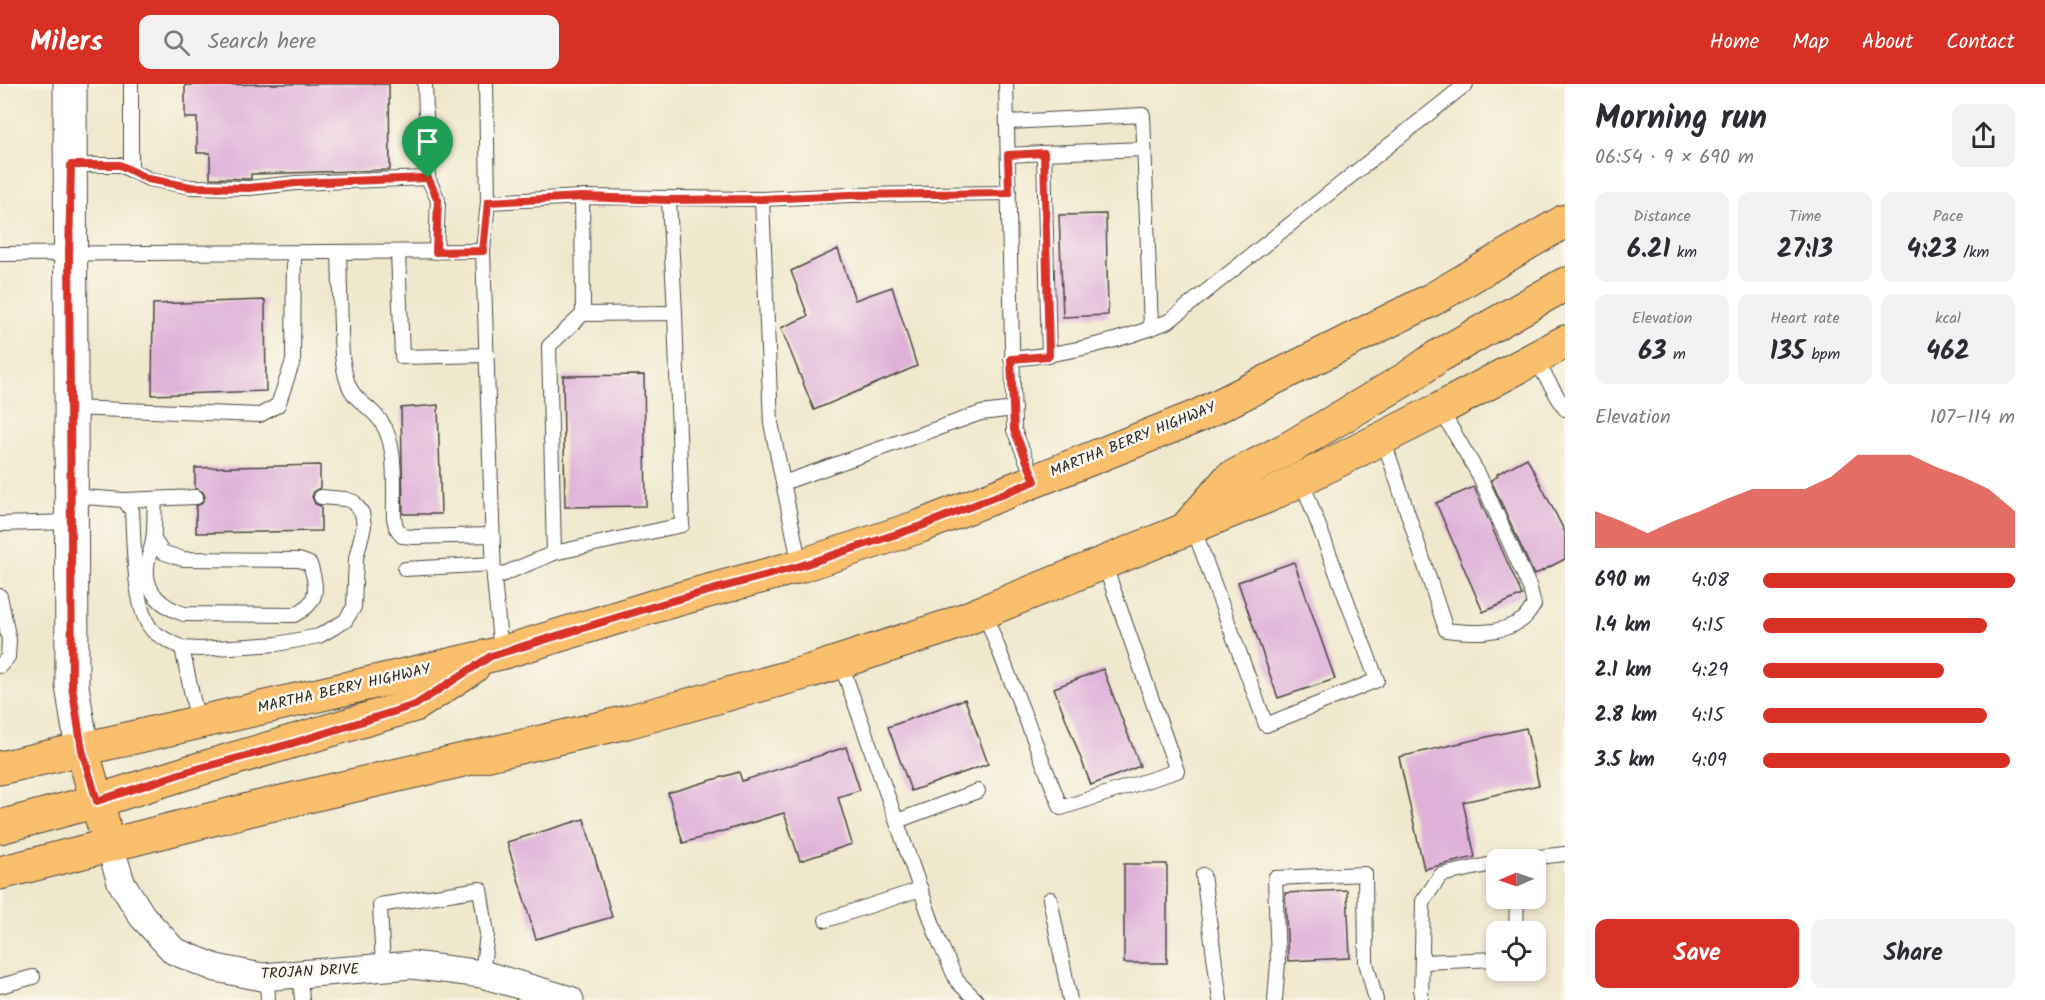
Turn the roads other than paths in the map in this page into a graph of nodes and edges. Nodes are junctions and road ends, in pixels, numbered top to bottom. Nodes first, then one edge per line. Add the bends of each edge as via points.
1 (70, 84) edge
2 (131, 84) edge
3 (425, 84) edge
4 (486, 84) edge
5 (1006, 84) edge
6 (1466, 84) edge
7 (1008, 122) junction
8 (1144, 149) junction
9 (1044, 153) junction
10 (1008, 155) junction
11 (71, 165) junction
12 (131, 170) junction
13 (428, 178) junction
14 (1009, 193) junction
15 (582, 197) junction
16 (762, 199) junction
17 (669, 200) junction
18 (488, 202) junction
19 (1565, 221) edge
20 (483, 251) junction
21 (398, 252) junction
22 (436, 252) junction
23 (294, 253) junction
24 (339, 253) junction
25 (0, 254) edge
26 (69, 254) junction
27 (1565, 284) edge
28 (675, 313) junction
29 (583, 314) junction
30 (1151, 328) junction
31 (1565, 342) edge
32 (487, 355) junction
33 (1049, 356) junction
34 (1011, 359) junction
35 (1535, 359) junction
36 (70, 408) junction
37 (1440, 409) junction
38 (1014, 410) junction
39 (1565, 410) edge
40 (1383, 438) junction
41 (1301, 479) junction
42 (1035, 481) junction
43 (783, 483) junction
44 (196, 497) dead end
45 (321, 497) dead end
46 (155, 499) junction
47 (124, 500) junction
48 (71, 509) junction
49 (0, 524) edge
50 (1188, 529) junction
51 (492, 535) junction
52 (153, 538) junction
53 (554, 553) junction
54 (1104, 563) junction
55 (800, 566) junction
56 (405, 569) dead end
57 (494, 571) junction
58 (0, 596) edge
59 (984, 612) junction
60 (182, 648) junction
61 (496, 654) junction
62 (840, 661) junction
63 (0, 666) edge
64 (198, 723) junction
65 (82, 750) junction
66 (0, 768) edge
67 (978, 791) dead end
68 (97, 801) junction
69 (897, 821) junction
70 (0, 827) edge
71 (110, 846) junction
72 (1565, 854) edge
73 (1546, 856) edge
74 (1486, 865) edge
75 (0, 873) edge
76 (1203, 875) dead end
77 (921, 889) junction
78 (1050, 899) dead end
79 (826, 921) dead end
80 (1486, 959) edge
81 (1422, 962) junction
82 (382, 968) junction
83 (482, 974) junction
84 (33, 977) dead end
85 (0, 986) edge
86 (301, 987) edge
87 (268, 988) edge
88 (570, 1000) edge
89 (976, 1000) edge
90 (1070, 1000) edge
91 (1220, 1000) edge
92 (1275, 1000) edge
93 (1376, 1000) edge
94 (1420, 1000) edge

1 - 11 street
2 - 12 lane
3 - 13 lane
4 - 18 lane
5 - 7 lane
6 - 30 lane via 1169,321
7 - 8 lane via 1143,115
7 - 10 lane
8 - 9 lane
8 - 30 lane
9 - 10 lane
9 - 33 lane
10 - 14 lane
11 - 12 lane via 120,165
11 - 26 street
12 - 13 lane via 148,179 191,187 249,188
13 - 22 lane via 438,200
14 - 16 lane
14 - 34 lane
15 - 17 lane
15 - 18 lane
15 - 29 lane
16 - 17 lane
16 - 43 lane via 771,423
17 - 28 lane
18 - 20 lane
19 - 42 main road, MARTHA BERRY HIGHWAY via 1433,299 1208,410
20 - 22 lane
20 - 32 lane
21 - 22 lane
21 - 24 lane
21 - 32 lane via 402,357
23 - 24 lane
23 - 26 lane
23 - 36 lane via 292,361 278,405 261,415
24 - 51 lane via 345,373 351,391 388,433 396,527 402,536
25 - 26 lane
26 - 36 street
27 - 50 main road via 1291,447 1229,479
28 - 29 lane
28 - 53 lane via 682,525
29 - 53 lane via 549,346
30 - 33 lane
31 - 35 main road
32 - 51 lane
33 - 34 lane
34 - 38 lane
35 - 37 main road
35 - 39 lane
36 - 48 street
37 - 40 main road
37 - 40 lane via 1479,475 1530,588 1534,605 1524,620 1473,633 1446,630
38 - 42 lane via 1014,430
38 - 43 lane via 981,413
40 - 41 main road
41 - 50 main road
41 - 50 lane via 1377,680 1266,725
42 - 55 main road, MARTHA BERRY HIGHWAY via 921,526
43 - 55 lane
44 - 46 lane
45 - 60 lane via 354,502 362,513 364,526 356,558 354,607 345,621 319,636 277,644
46 - 47 lane
46 - 52 lane
47 - 48 lane
47 - 60 lane via 132,511 138,597 145,618 153,631
48 - 49 lane
48 - 65 street via 72,686
50 - 54 main road
51 - 57 lane
52 - 52 lane via 162,552 183,559 299,560 310,564 316,588 313,601 294,615 184,614 168,609 148,584 146,569
53 - 57 lane
54 - 59 main road
54 - 59 lane via 1177,771 1061,808
55 - 61 main road, MARTHA BERRY HIGHWAY
56 - 57 lane
57 - 61 lane
58 - 63 lane via 9,640 8,657
59 - 62 main road
60 - 64 lane
61 - 64 main road, MARTHA BERRY HIGHWAY
61 - 68 main road via 415,705
62 - 69 lane
62 - 71 main road via 627,722 255,808
64 - 65 main road, MARTHA BERRY HIGHWAY
65 - 66 main road, MARTHA BERRY HIGHWAY
65 - 68 main road
67 - 69 lane
68 - 70 main road
68 - 71 main road
69 - 77 lane
71 - 75 main road
71 - 87 street, TROJAN DRIVE via 121,882 142,916 174,951
72 - 73 lane
74 - 81 lane via 1441,875 1422,901
76 - 91 lane
77 - 79 lane
77 - 89 lane via 957,981
78 - 90 lane
80 - 81 lane
81 - 94 lane
82 - 83 street, TROJAN DRIVE via 412,965
82 - 83 lane via 380,905 480,889 487,934
82 - 86 street, TROJAN DRIVE
83 - 88 street, TROJAN DRIVE
84 - 85 lane
86 - 87 street, TROJAN DRIVE
92 - 93 lane via 1275,878 1365,874 1366,962

